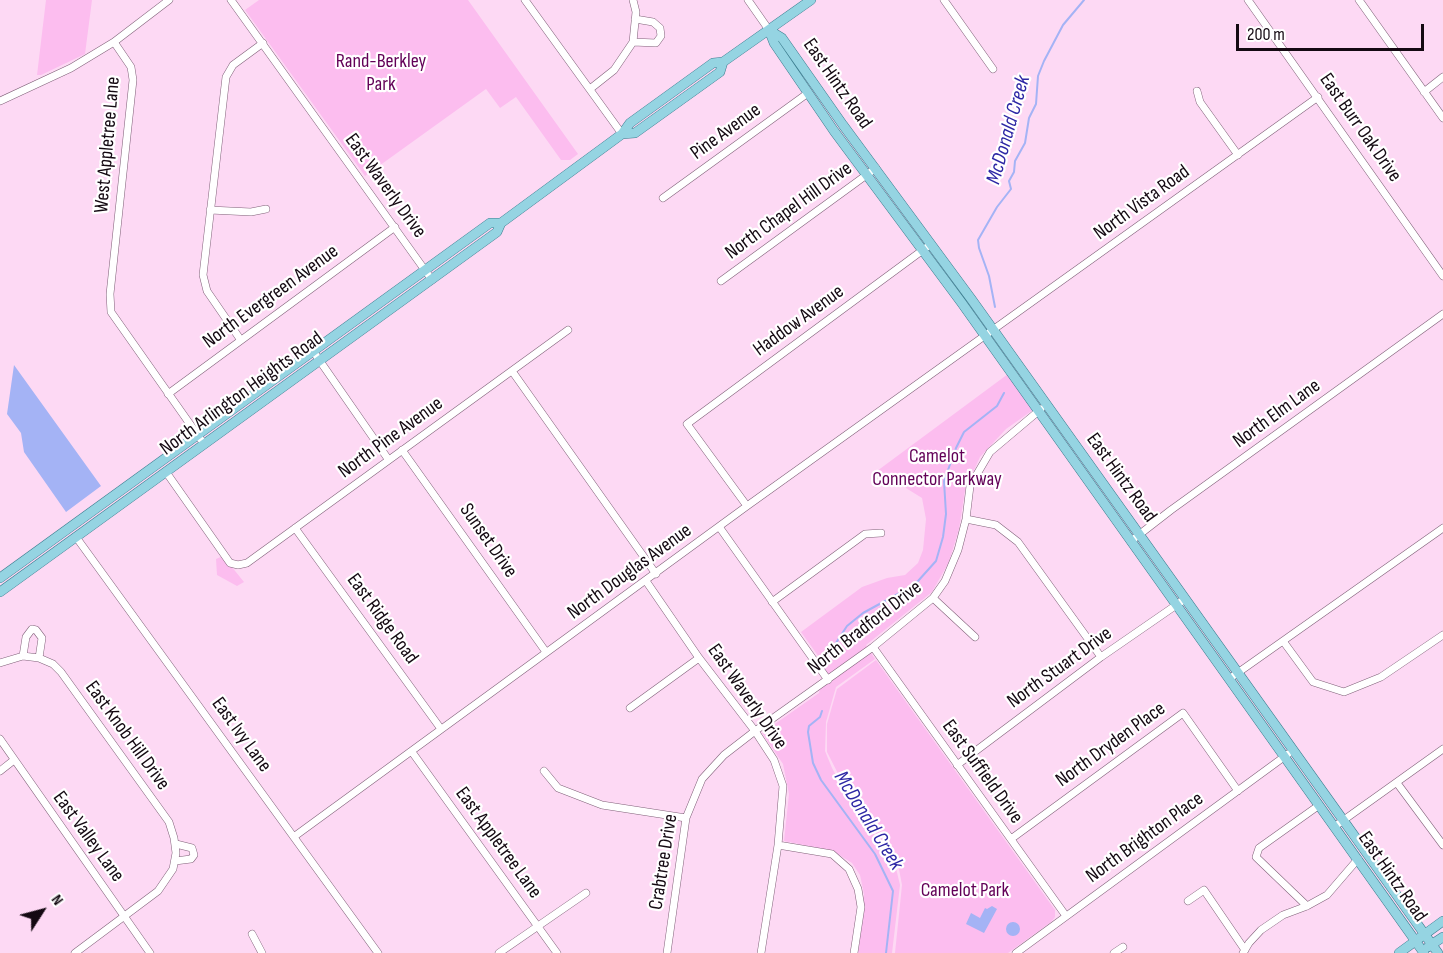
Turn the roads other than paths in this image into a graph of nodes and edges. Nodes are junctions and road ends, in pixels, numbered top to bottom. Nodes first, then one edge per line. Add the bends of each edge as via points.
1 (170, 0) edge
2 (231, 0) edge
3 (525, 0) edge
4 (633, 0) edge
5 (748, 0) edge
6 (811, 0) edge
7 (944, 0) edge
8 (1248, 0) edge
9 (1359, 0) edge
10 (635, 19) junction
11 (769, 30) junction
12 (114, 42) junction
13 (633, 42) junction
14 (262, 43) junction
15 (993, 69) dead end
16 (1443, 77) edge
17 (590, 89) junction
18 (1197, 91) dead end
19 (1424, 92) junction
20 (808, 93) junction
21 (1318, 97) junction
22 (0, 101) edge
23 (1443, 118) edge
24 (622, 134) junction
25 (1238, 155) junction
26 (876, 168) junction
27 (866, 176) junction
28 (663, 198) dead end
29 (266, 209) dead end
30 (210, 210) junction
31 (501, 223) junction
32 (395, 227) junction
33 (931, 244) junction
34 (922, 251) junction
35 (425, 271) junction
36 (1443, 276) edge
37 (432, 280) junction
38 (721, 280) dead end
39 (1443, 314) edge
40 (568, 330) dead end
41 (994, 331) junction
42 (985, 337) junction
43 (240, 339) junction
44 (313, 351) junction
45 (320, 361) junction
46 (512, 371) junction
47 (168, 394) junction
48 (1046, 405) junction
49 (1038, 411) junction
50 (197, 435) junction
51 (204, 444) junction
52 (402, 450) junction
53 (388, 459) junction
54 (166, 472) junction
55 (747, 506) junction
56 (966, 519) junction
57 (296, 528) junction
58 (720, 528) junction
59 (1443, 528) edge
60 (881, 533) dead end
61 (1139, 534) junction
62 (76, 537) junction
63 (1131, 541) junction
64 (656, 574) junction
65 (0, 578) edge
66 (646, 581) junction
67 (0, 592) edge
68 (933, 598) junction
69 (1185, 599) junction
70 (772, 602) junction
71 (1176, 605) junction
72 (1443, 635) edge
73 (975, 637) dead end
74 (1283, 641) junction
75 (873, 647) junction
76 (546, 652) junction
77 (23, 656) junction
78 (1101, 657) junction
79 (39, 658) junction
80 (699, 658) junction
81 (0, 663) edge
82 (1238, 673) junction
83 (1229, 679) junction
84 (828, 680) junction
85 (630, 708) dead end
86 (441, 729) junction
87 (755, 730) junction
88 (0, 739) edge
89 (1443, 749) edge
90 (1293, 750) junction
91 (412, 752) junction
92 (1284, 757) junction
93 (14, 760) junction
94 (957, 765) junction
95 (0, 771) edge
96 (544, 771) dead end
97 (1397, 783) junction
98 (1238, 791) junction
99 (1318, 806) junction
100 (686, 818) junction
101 (1343, 820) junction
102 (1334, 827) junction
103 (295, 836) junction
104 (1011, 839) junction
105 (176, 844) junction
106 (778, 845) junction
107 (1443, 845) edge
108 (1358, 859) junction
109 (175, 861) junction
110 (586, 893) dead end
111 (1188, 902) dead end
112 (1307, 906) junction
113 (125, 916) junction
114 (1066, 916) junction
115 (1443, 921) edge
116 (538, 926) junction
117 (252, 934) dead end
118 (1425, 934) junction
119 (1443, 937) edge
120 (1415, 941) junction
121 (1123, 947) dead end
122 (1435, 949) edge
123 (1244, 951) edge
124 (1020, 952) edge
125 (1422, 952) edge
126 (75, 953) edge
127 (150, 953) edge
128 (262, 953) edge
129 (378, 953) edge
130 (499, 953) edge
131 (557, 953) edge
132 (667, 953) edge
133 (761, 953) edge
134 (854, 953) edge
135 (1114, 953) edge
136 (1399, 953) edge

1 - 12 street
2 - 14 street, East Waverly Drive
3 - 17 street
4 - 10 street
5 - 11 street, East Hintz Road
6 - 11 main road, North Arlington Heights Road
7 - 15 street
8 - 21 street, East Burr Oak Drive
9 - 19 street
10 - 13 street
10 - 13 street via 653,22 660,28 661,36 656,43
11 - 20 main road, East Hintz Road
11 - 24 main road, North Arlington Heights Road via 723,62 713,63 630,123
11 - 26 main road, East Hintz Road via 782,38
12 - 22 street via 71,68
12 - 47 street, West Appletree Lane via 131,67 133,80 111,312
13 - 17 street via 614,70
14 - 30 street via 233,65 226,77
14 - 32 street, East Waverly Drive
16 - 19 street
17 - 24 street
18 - 25 street via 1200,102
19 - 23 street
20 - 27 main road, East Hintz Road
20 - 28 street, Pine Avenue
21 - 25 street, North Vista Road
21 - 36 street, East Burr Oak Drive
24 - 31 main road, North Arlington Heights Road
25 - 41 street, North Vista Road
26 - 27 street, North Chapel Hill Drive
26 - 33 main road, East Hintz Road
27 - 34 main road, East Hintz Road
27 - 38 street, North Chapel Hill Drive
29 - 30 street
30 - 43 street via 203,275 207,291
31 - 35 main road, North Arlington Heights Road via 490,223
31 - 37 main road, North Arlington Heights Road via 497,232
32 - 35 street, East Waverly Drive
32 - 43 street, North Evergreen Avenue
33 - 34 street, Haddow Avenue
33 - 41 main road, East Hintz Road
34 - 42 main road, East Hintz Road
34 - 55 street, Haddow Avenue via 687,424
35 - 37 street, East Waverly Drive
35 - 44 main road, North Arlington Heights Road
37 - 45 main road, North Arlington Heights Road
39 - 61 street, North Elm Lane
40 - 46 street, North Pine Avenue
41 - 42 street, North Vista Road
41 - 48 main road, East Hintz Road
42 - 49 main road, East Hintz Road
42 - 55 street, North Douglas Avenue
43 - 47 street, North Evergreen Avenue
44 - 45 street
44 - 50 main road, North Arlington Heights Road
45 - 51 main road, North Arlington Heights Road
45 - 53 street
46 - 52 street, North Pine Avenue
46 - 64 street
47 - 50 street
48 - 49 street, North Bradford Drive
48 - 61 main road, East Hintz Road
49 - 56 street, North Bradford Drive via 990,452 970,486
49 - 63 main road, East Hintz Road
50 - 51 street
50 - 65 main road, North Arlington Heights Road
51 - 54 main road, North Arlington Heights Road
52 - 53 street, North Pine Avenue
52 - 76 street, Sunset Drive
53 - 57 street, North Pine Avenue
54 - 57 street, North Pine Avenue via 231,563 247,563
54 - 62 main road, North Arlington Heights Road
55 - 58 street, North Douglas Avenue
56 - 68 street, North Bradford Drive via 958,550
56 - 78 street via 996,525 1018,542
57 - 86 street, East Ridge Road
58 - 64 street, North Douglas Avenue
58 - 70 street
59 - 74 street
60 - 70 street via 865,534
61 - 63 street, North Elm Lane
61 - 69 main road, East Hintz Road
62 - 67 main road, North Arlington Heights Road
62 - 103 street, East Ivy Lane
63 - 71 main road, East Hintz Road
64 - 66 street, North Douglas Avenue
66 - 76 street, North Douglas Avenue
66 - 80 street, East Waverly Drive
68 - 73 street
68 - 75 street, North Bradford Drive
69 - 71 street, North Stuart Drive
69 - 82 main road, East Hintz Road
70 - 84 street
71 - 78 street, North Stuart Drive
71 - 83 main road, East Hintz Road
72 - 74 street via 1381,677 1344,692 1313,682
74 - 82 street
75 - 84 street, North Bradford Drive
75 - 94 street, East Suffield Drive
76 - 86 street, North Douglas Avenue
77 - 79 street, East Knob Hill Drive
77 - 79 street via 26,637 32,629 42,638
77 - 81 street, East Knob Hill Drive
78 - 94 street, North Stuart Drive
79 - 105 street, East Knob Hill Drive via 53,664 68,681 169,822
80 - 85 street
80 - 87 street, East Waverly Drive
82 - 83 street
82 - 90 main road, East Hintz Road
83 - 92 main road, East Hintz Road
84 - 87 street, North Bradford Drive
86 - 91 street, North Douglas Avenue
87 - 100 street, Crabtree Drive via 702,778
87 - 106 street, East Waverly Drive via 774,760 783,786
88 - 93 street, East Valley Lane
89 - 97 street
90 - 92 street, North Brighton Place
90 - 101 main road, East Hintz Road
91 - 103 street, North Douglas Avenue
91 - 116 street, East Appletree Lane
92 - 98 street, North Brighton Place
92 - 99 main road, East Hintz Road
93 - 95 street
93 - 113 street, East Valley Lane
94 - 104 street, East Suffield Drive
96 - 100 street via 558,788 602,805
97 - 101 street
97 - 107 street
98 - 104 street, North Dryden Place via 1183,713
98 - 114 street, North Brighton Place
99 - 102 main road, East Hintz Road
99 - 112 street via 1259,848 1256,857
100 - 132 street, Crabtree Drive
101 - 102 street
101 - 118 main road, East Hintz Road
102 - 108 main road, East Hintz Road
103 - 129 street, East Ivy Lane
104 - 114 street, East Suffield Drive
105 - 109 street, East Knob Hill Drive
105 - 109 street, East Knob Hill Drive via 192,848 194,855
106 - 133 street, East Waverly Drive
106 - 134 street via 832,854 849,869 861,907
108 - 112 street via 1327,895
108 - 120 main road, East Hintz Road
109 - 113 street, East Knob Hill Drive via 158,891
110 - 116 street
111 - 123 street via 1204,890
112 - 123 street via 1282,915 1261,930
113 - 126 street, East Knob Hill Drive
113 - 127 street, East Valley Lane
114 - 124 street, North Brighton Place
115 - 118 main road
116 - 130 street
116 - 131 street, East Appletree Lane
117 - 128 street
118 - 120 main road
118 - 122 main road, East Hintz Road
119 - 122 main road
120 - 125 main road, East Hintz Road
120 - 136 main road
121 - 135 street
122 - 125 main road

